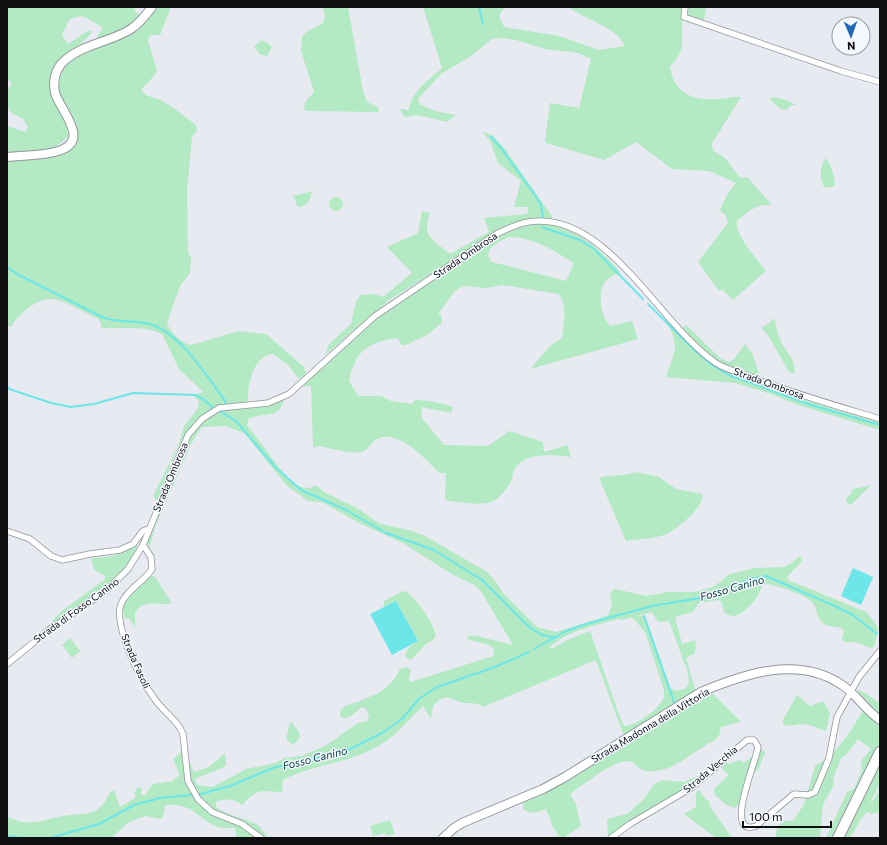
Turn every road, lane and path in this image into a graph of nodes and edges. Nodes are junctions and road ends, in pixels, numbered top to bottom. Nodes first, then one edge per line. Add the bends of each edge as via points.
1 (152, 7) edge
2 (685, 7) edge
3 (880, 82) edge
4 (7, 157) edge
5 (880, 419) edge
6 (148, 529) junction
7 (7, 531) edge
8 (143, 545) junction
9 (880, 651) edge
10 (7, 664) edge
11 (851, 692) junction
12 (880, 719) edge
13 (880, 752) edge
14 (261, 838) edge
15 (443, 838) edge
16 (612, 838) edge
17 (838, 838) edge

1 - 4 street via 132,28 75,53 58,68 55,93 72,124 70,144 58,152
2 - 3 street via 684,17
5 - 6 street, Strada Ombrosa via 791,392 717,364 696,346 628,271 598,244 565,224 529,222 498,233 375,316 289,394 268,403 219,408 202,419 188,435
6 - 7 street via 143,531 133,544 120,550 62,560 51,556 30,539
6 - 8 street, Strada di Fosso Canino
8 - 10 street, Strada di Fosso Canino via 128,569 113,585 49,630
8 - 14 street, Strada Fasoli via 151,556 152,569 124,598 120,608 121,622 130,652 153,698 177,723 183,734 188,781 198,799 212,812 242,824
9 - 11 street via 859,677
11 - 12 street, Strada Madonna della Vittoria via 869,712
11 - 15 street, Strada Madonna della Vittoria via 826,676 785,668 753,674 716,686 687,700 565,777 462,823
11 - 16 street, Strada Vecchia via 837,717 829,758 812,794 794,794 756,826 744,825 741,818 743,798 758,747 754,740 747,740 691,788 630,824
13 - 17 highway

